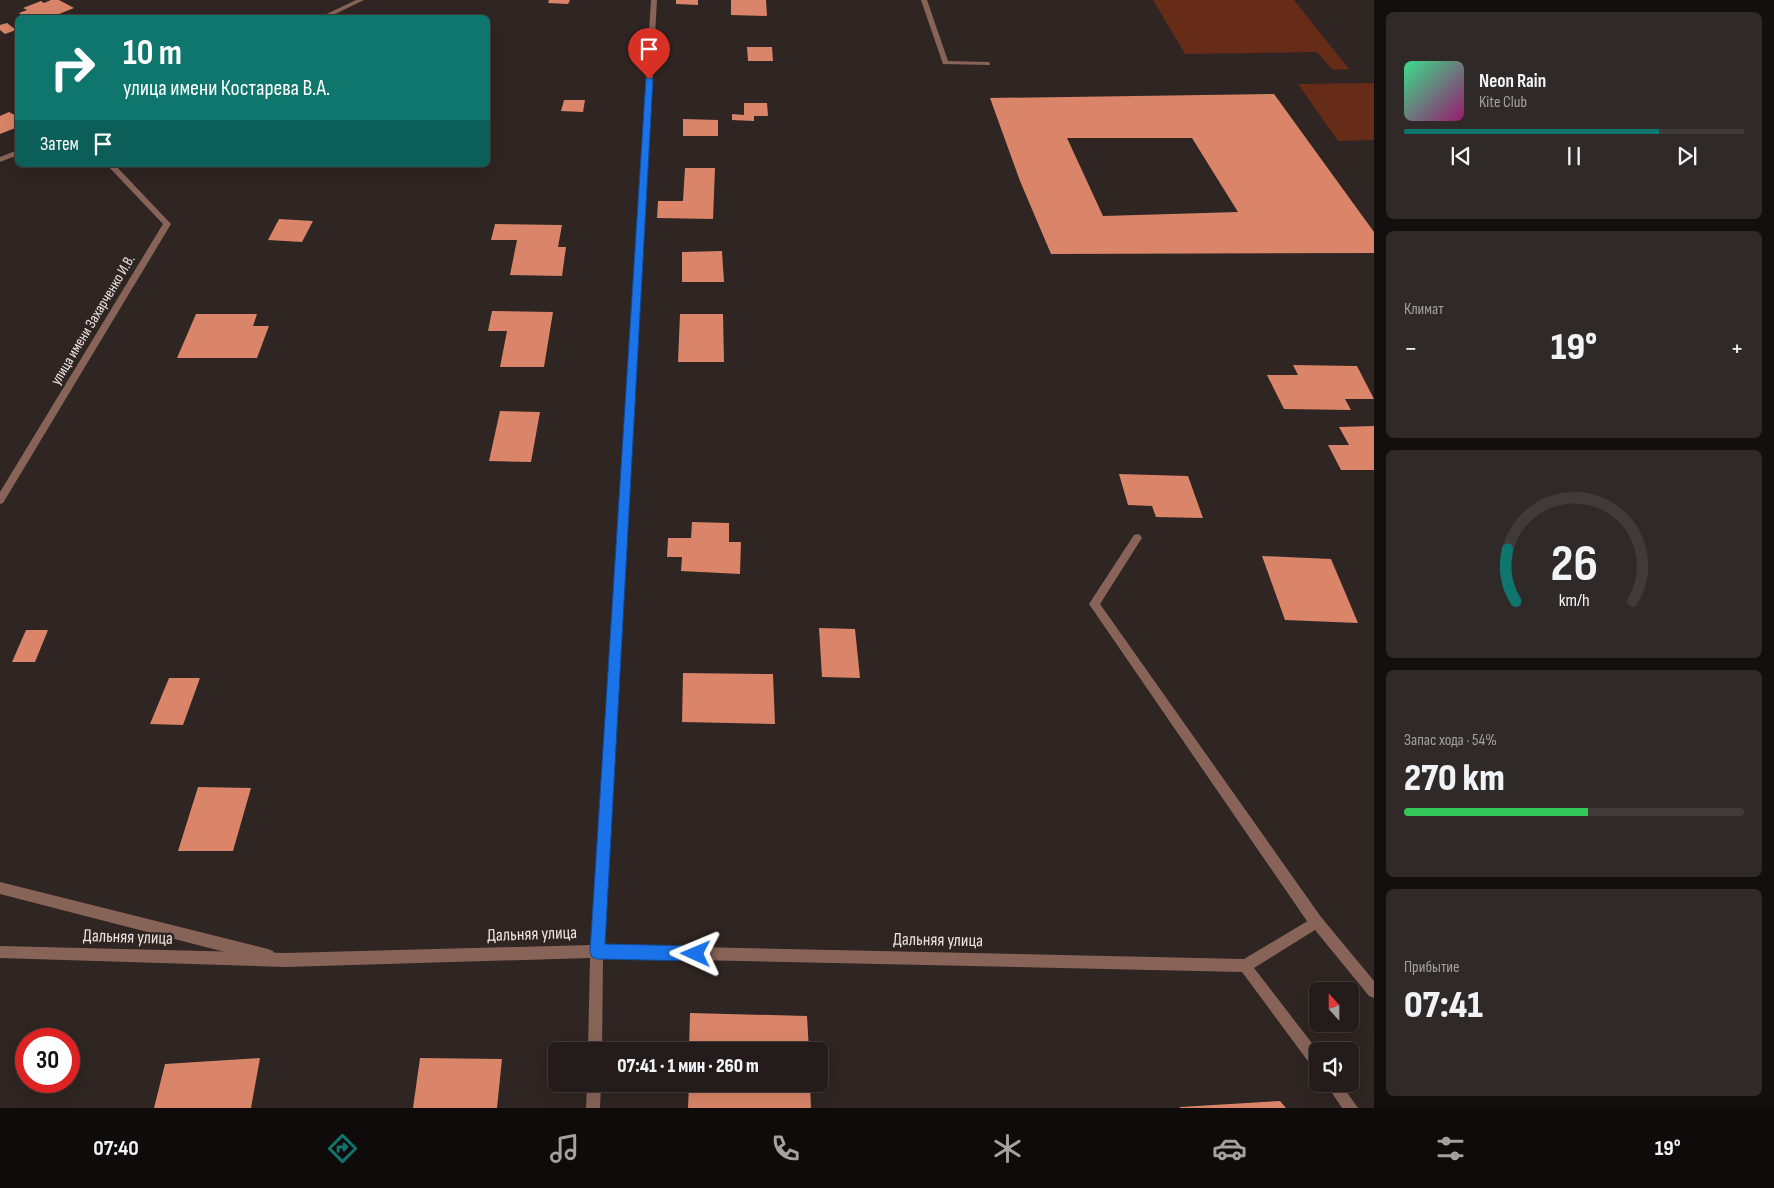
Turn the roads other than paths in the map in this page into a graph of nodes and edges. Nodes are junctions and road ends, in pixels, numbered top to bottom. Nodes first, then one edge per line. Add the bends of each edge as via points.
1 (361, 0) edge
2 (654, 0) edge
3 (924, 0) edge
4 (328, 15) edge
5 (988, 64) dead end
6 (15, 153) edge
7 (0, 160) edge
8 (113, 167) edge
9 (0, 500) edge
10 (1137, 538) dead end
11 (0, 888) edge
12 (1316, 922) junction
13 (0, 952) edge
14 (597, 952) junction
15 (286, 960) junction
16 (1245, 966) junction
17 (1374, 991) edge
18 (595, 1042) edge
19 (1309, 1051) edge
20 (594, 1092) edge
21 (1339, 1092) edge
22 (593, 1108) edge
23 (1351, 1108) edge

1 - 4 street
2 - 14 street
3 - 5 street via 945,63
6 - 7 street
8 - 9 street, улица имени Захарченко И.В. via 167,224
10 - 12 street via 1094,604
11 - 15 street
12 - 16 street
12 - 17 street
13 - 15 street, Дальняя улица
14 - 15 street, Дальняя улица
14 - 16 street, Дальняя улица
14 - 18 street
16 - 19 street
20 - 22 street
21 - 23 street

